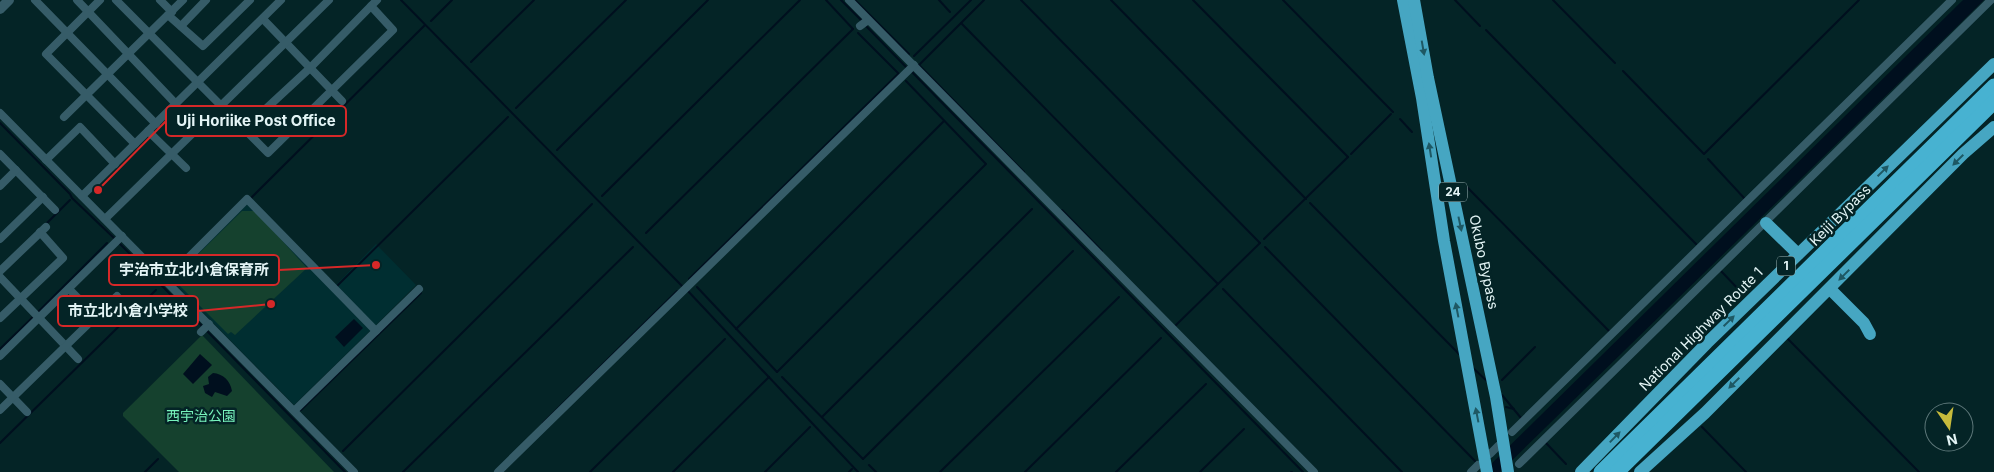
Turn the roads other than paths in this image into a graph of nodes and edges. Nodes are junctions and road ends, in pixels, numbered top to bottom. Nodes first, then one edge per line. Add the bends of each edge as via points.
1 (9, 0) edge
2 (35, 0) edge
3 (77, 0) edge
4 (100, 0) edge
5 (116, 0) edge
6 (160, 0) edge
7 (183, 0) edge
8 (206, 0) edge
9 (250, 0) edge
10 (282, 0) edge
11 (329, 0) edge
12 (849, 0) edge
13 (1403, 0) edge
14 (1414, 0) edge
15 (1952, 0) edge
16 (1991, 0) edge
17 (374, 3) edge
18 (0, 9) edge
19 (88, 12) junction
20 (170, 13) junction
21 (263, 19) junction
22 (180, 26) junction
23 (67, 33) junction
24 (149, 34) junction
25 (286, 42) junction
26 (128, 54) junction
27 (1994, 64) edge
28 (310, 68) junction
29 (910, 68) junction
30 (108, 74) junction
31 (198, 81) junction
32 (1994, 86) edge
33 (332, 90) junction
34 (88, 95) junction
35 (342, 101) dead end
36 (1994, 102) edge
37 (176, 104) junction
38 (222, 105) junction
39 (0, 113) edge
40 (64, 117) dead end
41 (156, 124) junction
42 (1994, 127) edge
43 (245, 128) junction
44 (148, 131) junction
45 (135, 144) junction
46 (0, 154) edge
47 (171, 154) junction
48 (46, 160) junction
49 (115, 164) junction
50 (186, 168) dead end
51 (16, 170) junction
52 (0, 186) edge
53 (82, 196) junction
54 (43, 197) junction
55 (55, 210) dead end
56 (105, 219) junction
57 (1764, 224) junction
58 (0, 239) edge
59 (119, 239) junction
60 (1793, 252) junction
61 (0, 271) edge
62 (0, 276) edge
63 (166, 280) junction
64 (419, 288) dead end
65 (69, 289) junction
66 (1831, 293) junction
67 (117, 296) dead end
68 (20, 298) junction
69 (96, 316) junction
70 (0, 318) edge
71 (39, 318) junction
72 (376, 331) junction
73 (1870, 334) dead end
74 (66, 346) junction
75 (0, 356) edge
76 (78, 359) dead end
77 (0, 384) edge
78 (12, 398) junction
79 (0, 410) edge
80 (294, 410) junction
81 (27, 412) dead end
82 (1505, 442) junction
83 (1485, 464) edge
84 (1512, 469) edge
85 (1641, 470) edge
86 (354, 472) edge
87 (498, 472) edge
88 (1314, 472) edge
89 (1471, 472) edge
90 (1581, 472) edge
91 (1601, 472) edge
92 (1617, 472) edge

1 - 18 street
2 - 23 street
3 - 19 street
4 - 19 street
5 - 24 street
6 - 20 street
7 - 20 street
8 - 22 street
9 - 22 street via 203,46
10 - 21 street
11 - 25 street
12 - 29 street via 865,23
83 -> 13 highway, 24
14 -> 82 highway, Okubo Bypass / 24
15 - 82 street
16 - 57 street
17 - 28 street
17 - 33 street via 393,30
19 - 23 street
19 - 26 street
20 - 22 street
20 - 24 street
21 - 25 street
21 - 31 street
23 - 30 street
23 - 34 street via 46,54
24 - 26 street
24 - 31 street
25 - 28 street
25 - 38 street
26 - 30 street
26 - 37 street
60 -> 27 highway, National Highway Route 1 / 1
28 - 33 street
28 - 43 street
29 - 87 street
29 - 88 street
30 - 34 street
30 - 41 street
31 - 37 street
31 - 38 street
32 - 91 highway, Keiji Bypass
33 - 35 street
33 - 43 street via 268,152
34 - 40 street
34 - 45 street
36 - 92 highway, Keiji Bypass
37 - 41 street
38 - 43 street
38 - 47 street
39 - 48 street
41 - 44 street
42 -> 66 highway via 1963,154
44 - 45 street
44 - 47 street
45 - 49 street
46 - 51 street
47 - 50 street
47 - 56 street
48 - 49 street via 80,127
48 - 53 street
49 - 53 street
51 - 52 street
51 - 54 street
53 - 56 street
54 - 55 street
54 - 58 street
56 - 59 street
57 - 60 highway
57 - 84 street
59 - 63 street
59 - 65 street
90 -> 60 highway, National Highway Route 1 / 1
61 - 68 street via 43,230 63,258
62 - 68 street
63 - 72 street via 247,199
63 - 80 street via 205,328
64 - 72 street
65 - 69 street
65 - 71 street
66 - 73 highway via 1864,323
66 -> 85 highway via 1783,334 1705,413
67 - 69 street
68 - 70 street
68 - 71 street
69 - 74 street
71 - 74 street
71 - 75 street
72 - 80 street
74 - 76 street
74 - 78 street
77 - 78 street
78 - 79 street
78 - 81 street
80 - 86 street
82 - 83 street
82 - 84 highway, Okubo Bypass / 24
83 - 89 street

